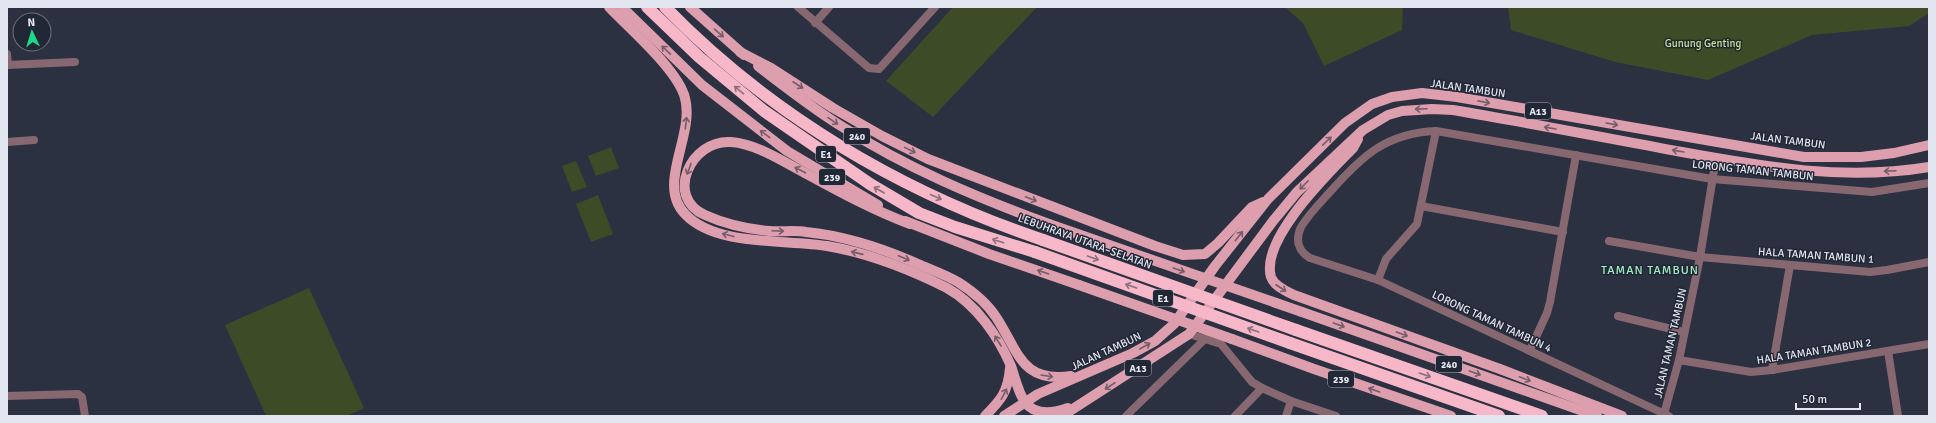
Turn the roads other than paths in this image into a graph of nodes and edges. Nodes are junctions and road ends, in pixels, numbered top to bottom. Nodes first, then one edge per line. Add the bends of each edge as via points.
1 (609, 7) edge
2 (622, 7) edge
3 (647, 7) edge
4 (665, 7) edge
5 (690, 7) edge
6 (798, 7) edge
7 (830, 7) edge
8 (935, 7) edge
9 (815, 23) junction
10 (740, 52) junction
11 (7, 54) edge
12 (75, 62) dead end
13 (7, 65) edge
14 (1362, 130) junction
15 (1436, 131) junction
16 (34, 140) dead end
17 (7, 142) edge
18 (1929, 145) edge
19 (1576, 155) junction
20 (1716, 158) junction
21 (1929, 167) edge
22 (1712, 179) junction
23 (1929, 183) edge
24 (1268, 198) junction
25 (1421, 206) junction
26 (910, 224) junction
27 (1563, 232) junction
28 (1609, 241) dead end
29 (1302, 253) joint
30 (1700, 257) junction
31 (1929, 262) edge
32 (1790, 265) junction
33 (1378, 280) junction
34 (1618, 316) dead end
35 (1684, 332) junction
36 (1189, 334) junction
37 (1206, 338) junction
38 (1929, 344) edge
39 (1530, 350) junction
40 (1888, 351) junction
41 (1679, 360) junction
42 (1010, 365) junction
43 (1772, 370) junction
44 (1087, 373) junction
45 (1262, 388) junction
46 (7, 396) edge
47 (1290, 401) junction
48 (1025, 402) junction
49 (1086, 402) junction
50 (84, 415) edge
51 (1666, 415) edge
52 (985, 416) edge
53 (1004, 416) edge
54 (1062, 416) edge
55 (1126, 416) edge
56 (1235, 416) edge
57 (1286, 416) edge
58 (1336, 416) edge
59 (1451, 416) edge
60 (1500, 416) edge
61 (1542, 416) edge
62 (1597, 416) edge
63 (1622, 416) edge
64 (1898, 416) edge

42 -> 1 main road via 986,323 954,292 933,281 861,253 827,246 760,240 722,233 695,222 686,215 679,206 674,186 674,172 687,121 687,108 682,89 665,65
26 -> 2 main road, 239 via 787,151 702,85
60 -> 3 highway, E1, bridge via 919,213 870,184 764,111 699,57
4 -> 61 highway, LEBUHRAYA UTARA–SELATAN / E1, bridge via 735,72 830,141 879,170 926,193 1043,240
5 -> 10 main road, 240
6 - 9 street
7 - 9 street
8 - 9 street via 879,69 869,68
10 -> 24 main road via 771,68 858,122 928,159 1183,255 1205,254 1252,208
10 -> 62 main road, 240, bridge via 842,127 950,184 1049,224
11 - 13 street
12 - 13 street
20 -> 14 main road, A13 via 1453,110 1402,111 1388,115
14 -> 36 main road, A13 via 1297,192 1268,226
14 -> 63 main road via 1353,148 1306,199 1279,236 1270,270 1276,284 1294,295
15 - 19 street, LORONG TAMAN TAMBUN
15 - 25 street
15 - 29 street, LORONG TAMAN TAMBUN via 1412,133 1383,143 1346,174 1301,227 1297,238
16 - 17 street
24 -> 18 main road, JALAN TAMBUN / A13 via 1345,123 1372,104 1392,97 1422,93 1804,157 1861,157
19 - 22 street, LORONG TAMAN TAMBUN
19 - 27 street
21 -> 20 main road, A13 via 1836,173 1787,169
20 - 22 street, JALAN TAMAN TAMBUN
22 - 23 street, LORONG TAMAN TAMBUN via 1872,192
22 - 30 street, JALAN TAMAN TAMBUN
44 -> 24 main road, JALAN TAMBUN / A13 via 1134,353 1155,341 1174,324
25 - 27 street
25 - 33 street via 1417,224 1386,259
26 -> 44 main road via 878,212 748,145 722,141 713,144 695,156 687,173 685,183 689,201 704,214 740,226 830,235 863,243 898,256 958,282 975,294 995,315 1017,354 1039,375 1057,378
59 -> 26 main road, 239, bridge
27 - 39 street via 1547,313
28 - 30 street, HALA TAMAN TAMBUN 1
29 - 33 street, LORONG TAMAN TAMBUN 4 via 1310,258
30 - 32 street, HALA TAMAN TAMBUN 1
30 - 35 street, JALAN TAMAN TAMBUN
31 - 32 street, HALA TAMAN TAMBUN 1 via 1870,272
32 - 43 street
33 - 39 street, LORONG TAMAN TAMBUN 4
34 - 35 street
35 - 41 street, JALAN TAMAN TAMBUN
36 - 37 street
36 -> 49 main road, A13
37 - 45 street via 1221,344 1252,382
37 - 55 street
38 - 40 street, HALA TAMAN TAMBUN 2
39 - 51 street, LORONG TAMAN TAMBUN 4
40 - 43 street, HALA TAMAN TAMBUN 2
40 - 64 street
41 - 43 street, HALA TAMAN TAMBUN 2 via 1751,372
41 - 51 street, JALAN TAMAN TAMBUN
42 - 48 main road
52 -> 42 main road via 1001,399 1006,389
44 - 48 main road, JALAN TAMBUN / A13
45 - 47 street
45 - 56 street
46 - 50 street via 78,394 82,397
47 - 57 street
47 - 58 street
48 - 49 main road via 1035,410 1058,412
48 - 53 main road, JALAN TAMBUN / A13
49 - 54 main road, A13

